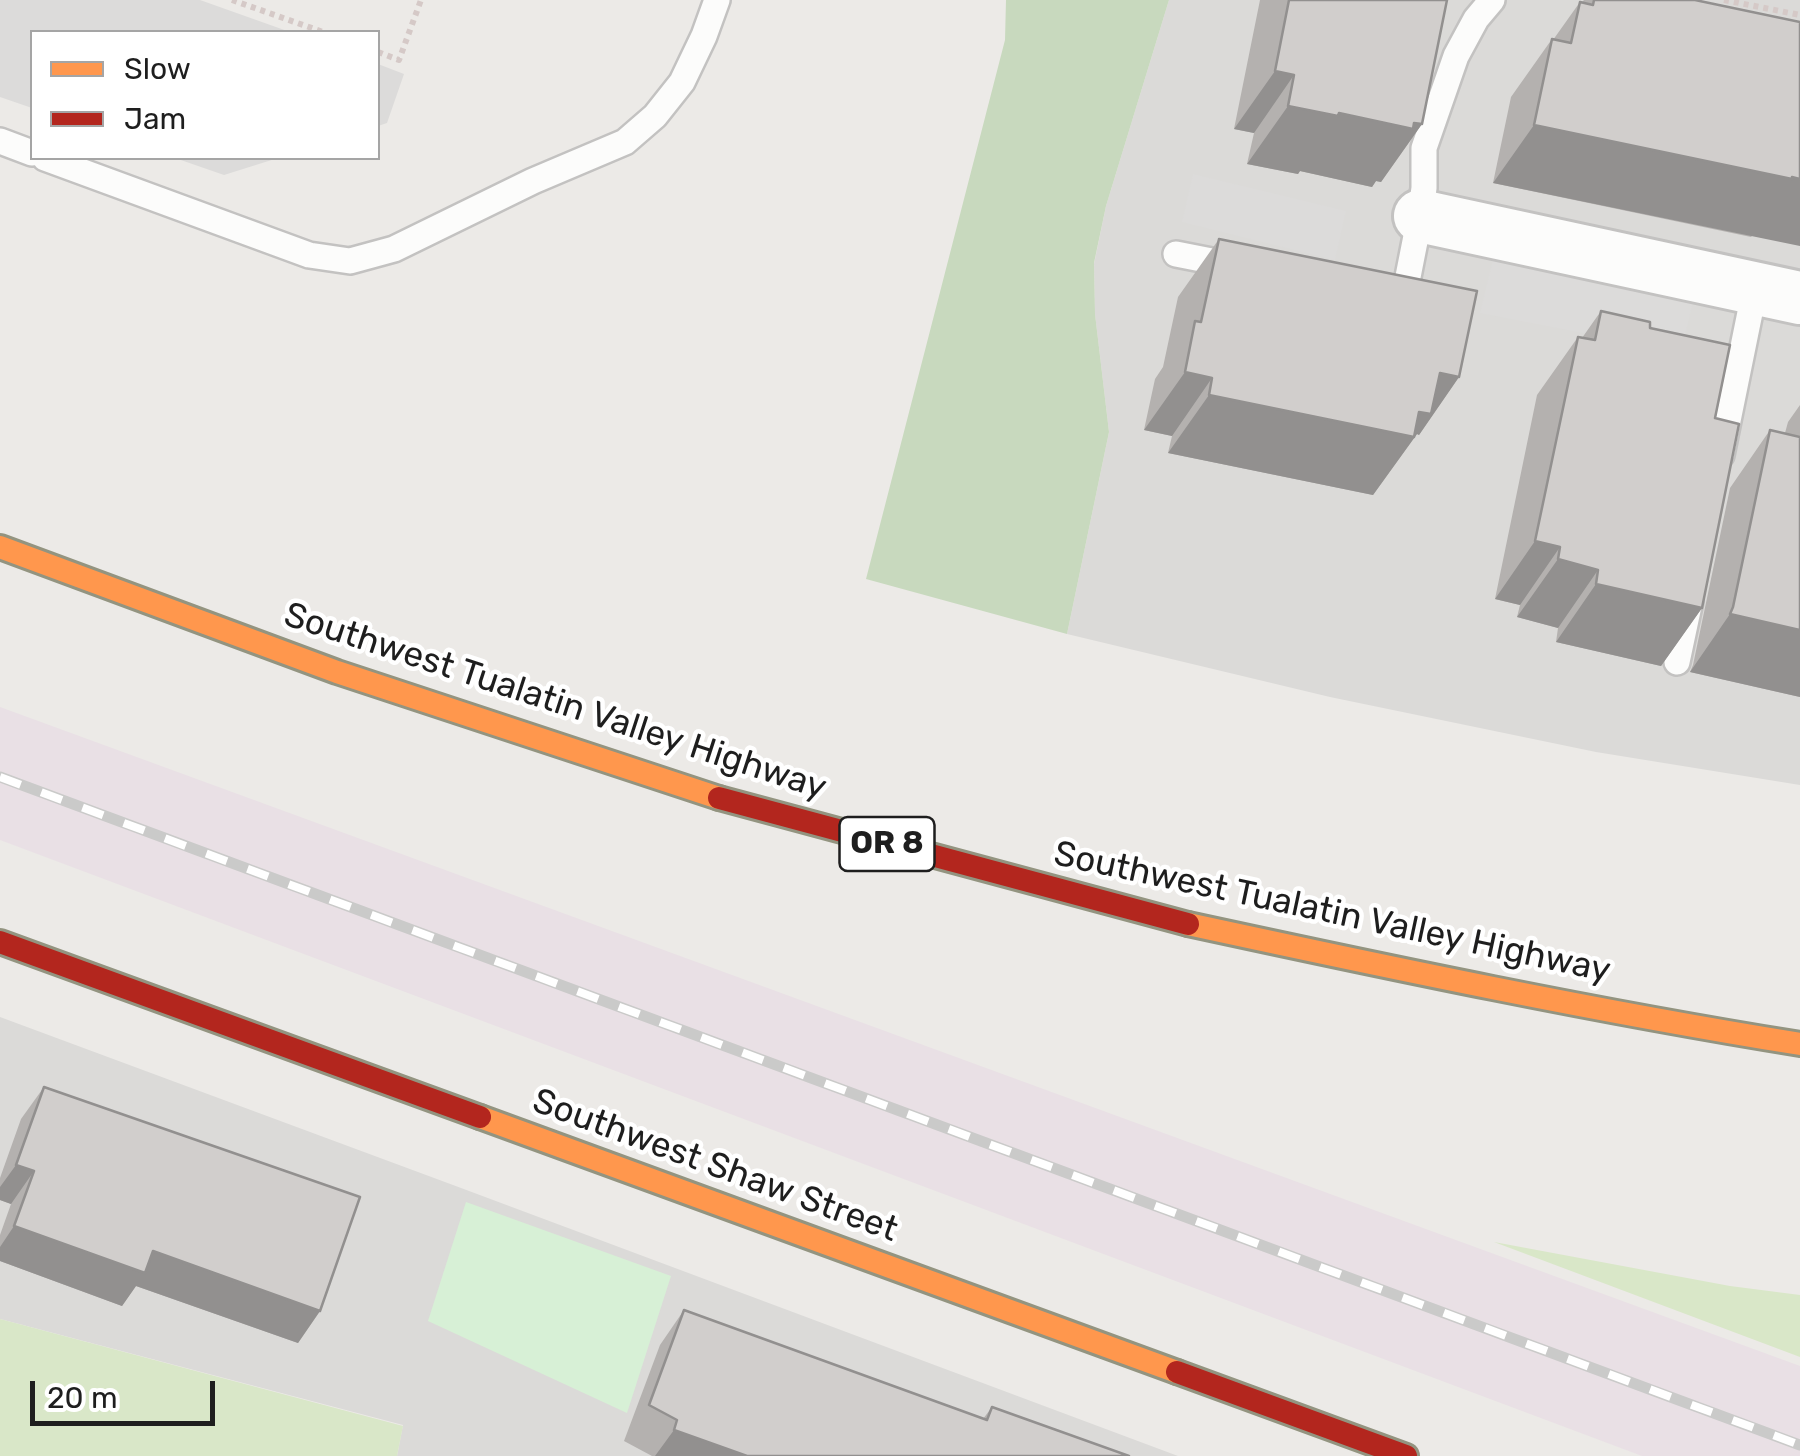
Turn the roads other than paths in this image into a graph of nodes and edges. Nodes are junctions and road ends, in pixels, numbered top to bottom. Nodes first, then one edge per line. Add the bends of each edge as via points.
1 (717, 0) edge
2 (1492, 0) edge
3 (0, 141) edge
4 (30, 152) edge
5 (51, 160) edge
6 (1420, 216) junction
7 (1176, 254) dead end
8 (1252, 270) edge
9 (1778, 293) edge
10 (1366, 294) edge
11 (1716, 475) edge
12 (0, 548) edge
13 (1697, 568) edge
14 (1678, 662) edge
15 (0, 942) edge
16 (1800, 1044) edge
17 (1406, 1456) edge

1 - 5 lane via 682,82 625,142 350,262 309,255
2 - 6 lane via 1456,56 1435,112 1424,148
3 - 4 lane
6 - 9 street
6 - 10 lane via 1403,302
7 - 8 lane
9 - 11 lane
12 - 16 main road, Southwest Tualatin Valley Highway / OR 8 via 337,672 705,794 1164,919
13 - 14 lane
15 - 17 main road, Southwest Shaw Street

